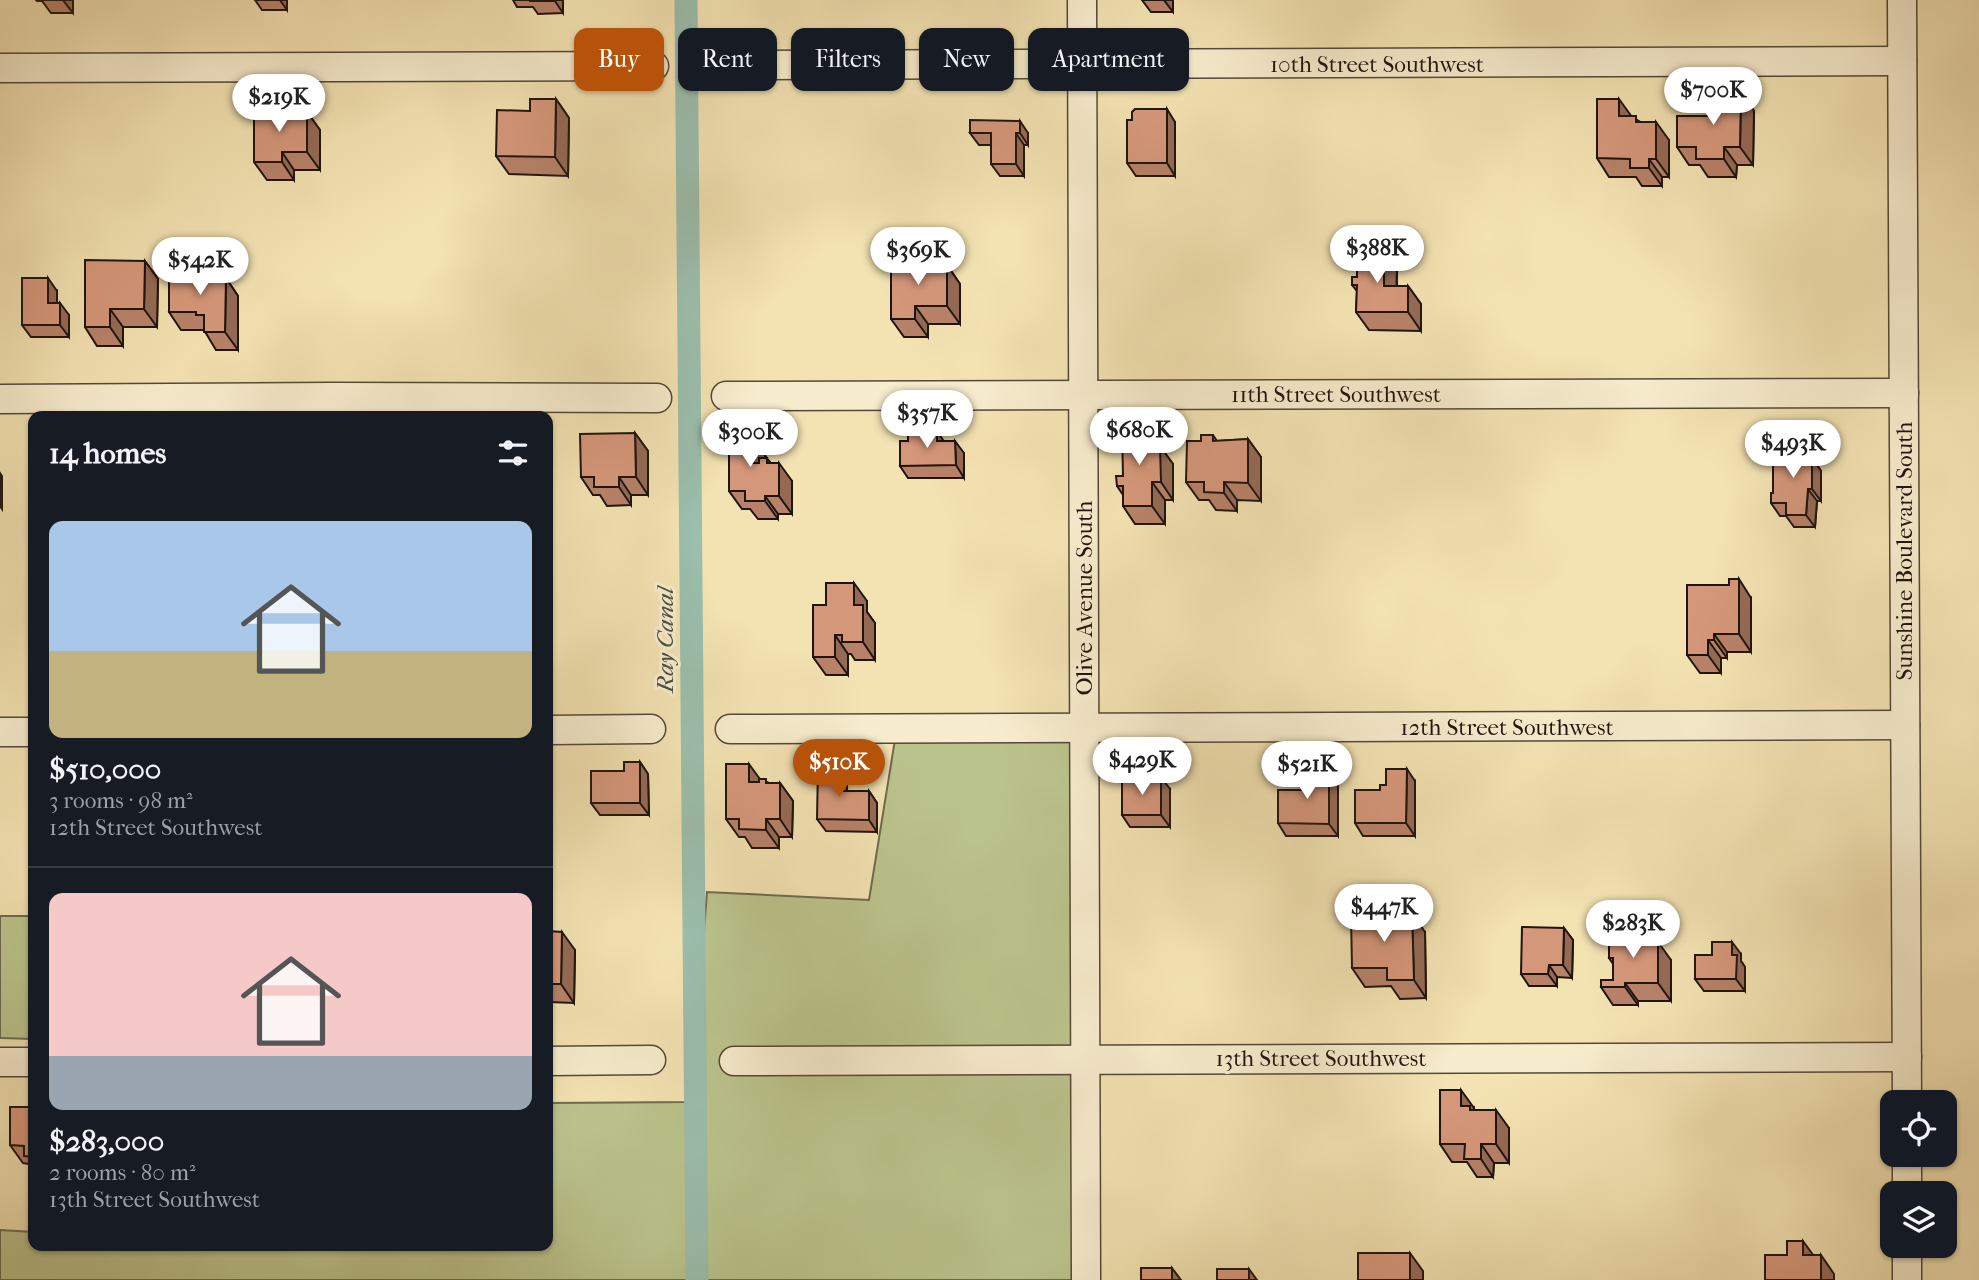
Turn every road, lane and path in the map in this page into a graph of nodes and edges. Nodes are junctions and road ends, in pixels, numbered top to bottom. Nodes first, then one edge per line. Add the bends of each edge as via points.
1 (1082, 0) edge
2 (1902, 0) edge
3 (1082, 28) edge
4 (1902, 61) junction
5 (1189, 64) edge
6 (777, 65) edge
7 (1028, 65) edge
8 (574, 66) edge
9 (0, 68) edge
10 (1082, 91) edge
11 (1904, 393) junction
12 (1083, 395) junction
13 (726, 396) dead end
14 (657, 398) dead end
15 (0, 399) edge
16 (1905, 725) junction
17 (1085, 728) junction
18 (651, 729) dead end
19 (730, 729) dead end
20 (553, 730) edge
21 (0, 732) edge
22 (28, 732) edge
23 (1907, 1057) junction
24 (1086, 1059) junction
25 (652, 1060) dead end
26 (734, 1060) dead end
27 (553, 1061) edge
28 (0, 1062) edge
29 (28, 1062) edge
30 (1907, 1090) edge
31 (1907, 1258) edge
32 (1086, 1280) edge
33 (1907, 1280) edge

1 - 3 street, Olive Avenue South
2 - 4 street, Sunshine Boulevard South
4 - 5 street, 10th Street Southwest
4 - 11 street, Sunshine Boulevard South
6 - 7 street, 10th Street Southwest
8 - 9 street
10 - 12 street, Olive Avenue South
11 - 12 street, 11th Street Southwest
11 - 16 street, Sunshine Boulevard South
12 - 13 street, 11th Street Southwest
12 - 17 street, Olive Avenue South
14 - 15 street
16 - 17 street, 12th Street Southwest
16 - 23 street, Sunshine Boulevard South
17 - 19 street, 12th Street Southwest
17 - 24 street, Olive Avenue South
18 - 20 street
21 - 22 street
23 - 24 street, 13th Street Southwest
23 - 30 street, Sunshine Boulevard South
24 - 26 street, 13th Street Southwest
24 - 32 street, Olive Avenue South
25 - 27 street
28 - 29 street
31 - 33 street

